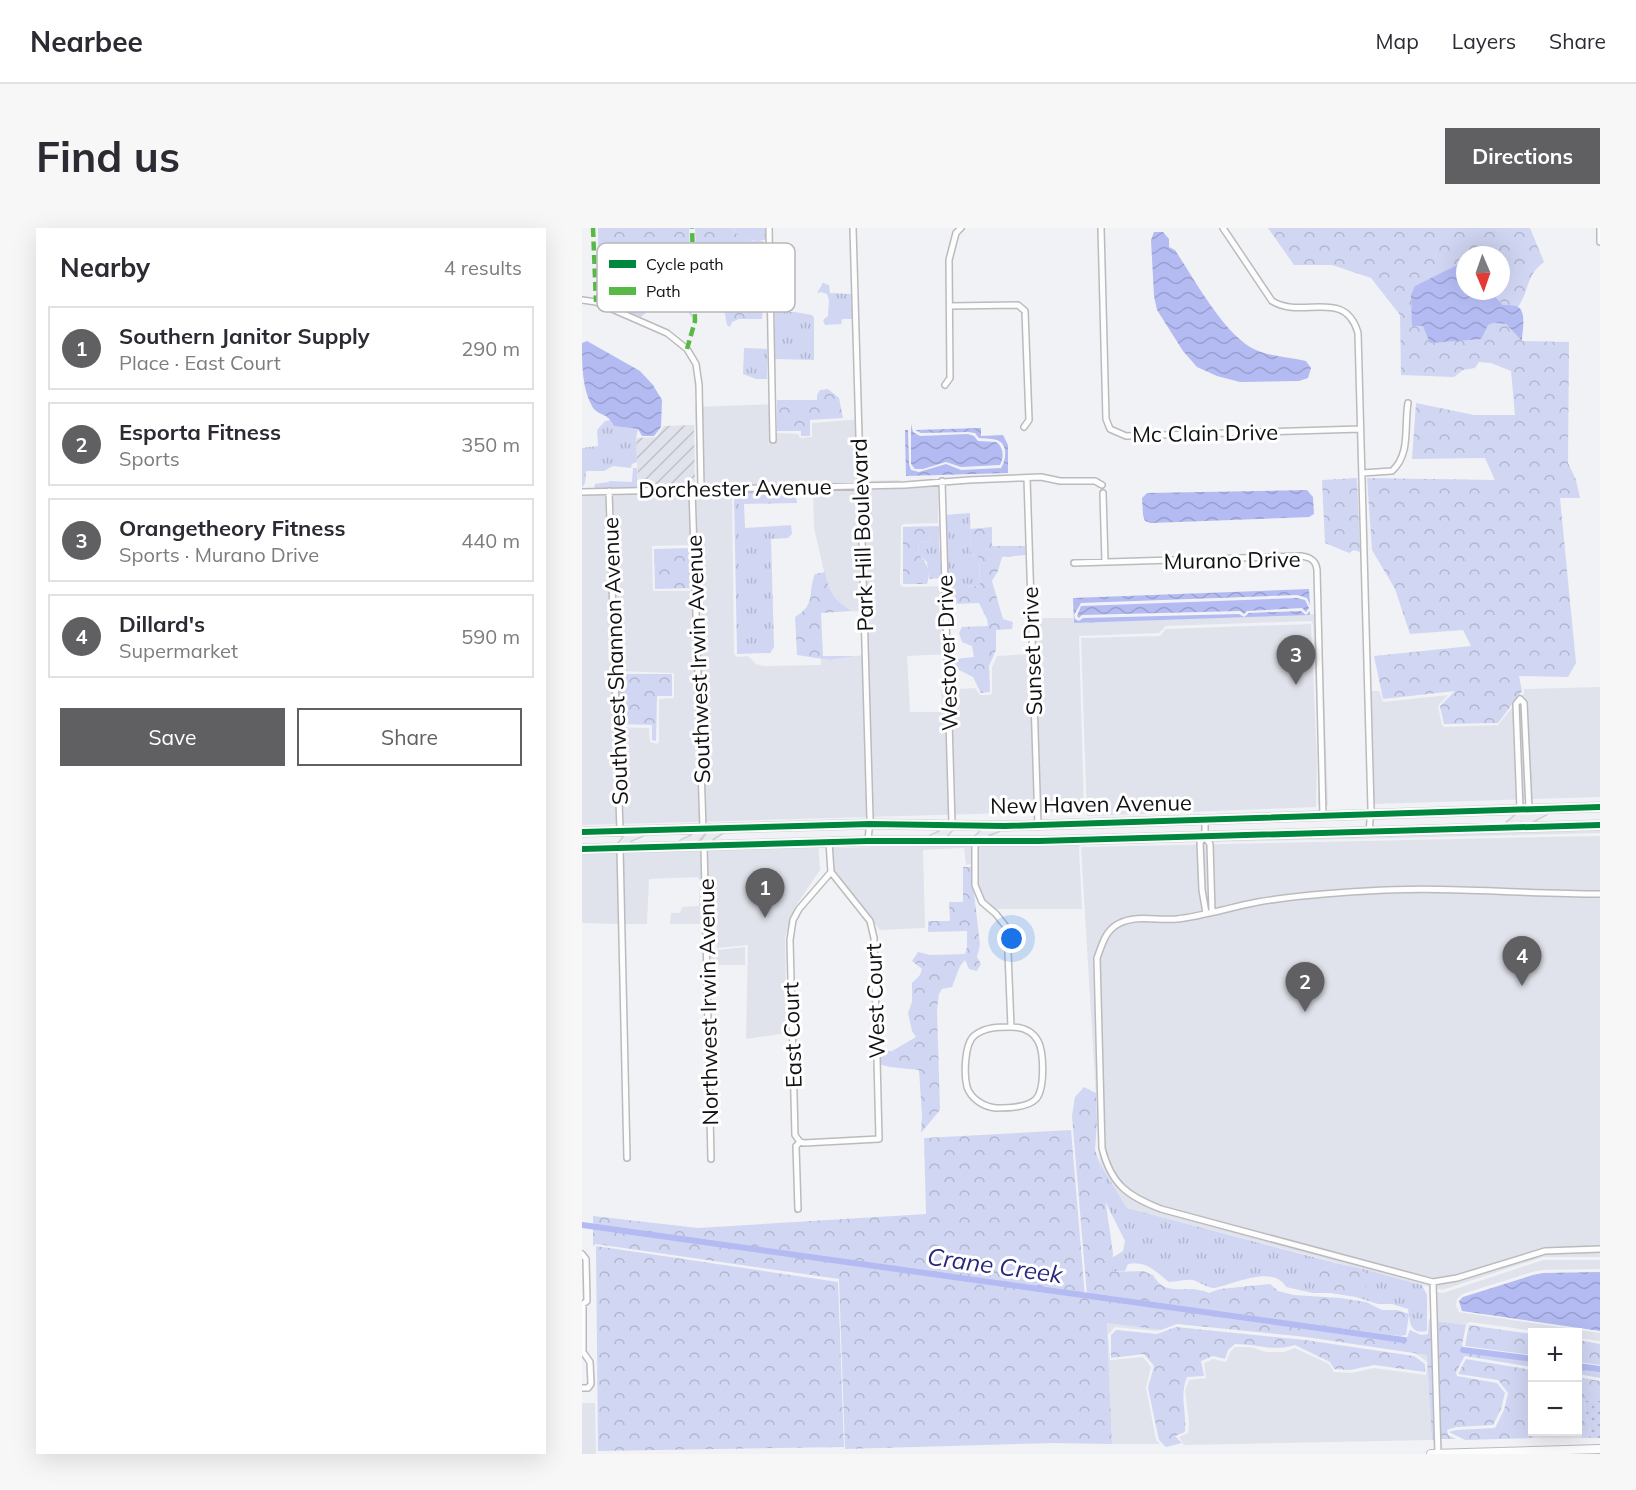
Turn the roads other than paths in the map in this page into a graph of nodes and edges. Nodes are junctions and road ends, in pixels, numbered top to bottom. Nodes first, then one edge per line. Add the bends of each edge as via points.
1 (769, 228) edge
2 (853, 228) edge
3 (961, 228) edge
4 (1101, 228) edge
5 (1223, 228) edge
6 (1600, 228) edge
7 (1600, 242) edge
8 (769, 243) edge
9 (582, 300) edge
10 (597, 302) edge
11 (950, 306) junction
12 (619, 312) edge
13 (771, 312) edge
14 (945, 385) dead end
15 (1408, 403) dead end
16 (1024, 427) dead end
17 (1360, 429) junction
18 (773, 440) dead end
19 (1362, 473) junction
20 (1027, 478) junction
21 (942, 481) junction
22 (1102, 485) dead end
23 (860, 486) junction
24 (701, 488) junction
25 (692, 489) junction
26 (609, 491) junction
27 (582, 492) edge
28 (1103, 493) dead end
29 (1074, 562) dead end
30 (1105, 562) junction
31 (1600, 807) edge
32 (1550, 808) junction
33 (1525, 809) junction
34 (1371, 814) junction
35 (1323, 816) junction
36 (1204, 820) junction
37 (870, 824) junction
38 (952, 824) junction
39 (1038, 825) junction
40 (1600, 825) edge
41 (1005, 826) junction
42 (1522, 827) junction
43 (703, 828) junction
44 (724, 828) junction
45 (1506, 828) junction
46 (644, 830) junction
47 (620, 831) junction
48 (582, 832) edge
49 (1370, 832) junction
50 (1205, 837) junction
51 (868, 841) junction
52 (927, 841) junction
53 (829, 842) junction
54 (975, 842) junction
55 (704, 845) junction
56 (677, 846) junction
57 (620, 848) junction
58 (582, 849) edge
59 (831, 872) junction
60 (1600, 894) edge
61 (1209, 912) junction
62 (1011, 1027) junction
63 (800, 1142) junction
64 (627, 1158) dead end
65 (711, 1159) dead end
66 (798, 1209) dead end
67 (1600, 1249) edge
68 (582, 1254) edge
69 (1433, 1282) junction
70 (583, 1304) edge
71 (582, 1388) edge
72 (1600, 1449) edge
73 (1431, 1454) edge
74 (1438, 1454) edge

1 - 8 street
2 - 23 street, Park Hill Boulevard
3 - 11 street via 949,260
4 - 17 street, Mc Clain Drive via 1106,419 1110,429 1126,436
5 - 17 street via 1272,301 1290,308 1334,307 1356,323
6 - 7 street
9 - 10 street
11 - 14 street via 950,378
11 - 16 street via 1018,305 1025,311 1029,420
12 - 24 street via 668,333 687,349 696,364
13 - 18 street
15 - 19 street via 1401,464 1392,471
17 - 19 street
19 - 34 street
20 - 21 street, Dorchester Avenue
20 - 22 street, Dorchester Avenue via 1095,481
20 - 39 street, Sunset Drive
21 - 23 street, Dorchester Avenue
21 - 38 street, Westover Drive
23 - 24 street, Dorchester Avenue
23 - 37 street, Park Hill Boulevard
24 - 25 street, Dorchester Avenue
25 - 26 street, Dorchester Avenue
25 - 43 street, Southwest Irwin Avenue
26 - 27 street, Dorchester Avenue
26 - 47 street, Southwest Shannon Avenue
28 - 30 street
29 - 30 street, Murano Drive
30 - 35 street, Murano Drive via 1301,556 1313,560 1317,570
31 - 32 main road, New Haven Avenue
32 - 33 main road, New Haven Avenue
32 - 42 main road via 1532,816
33 - 33 street via 1524,704 1520,699 1516,704
33 - 34 main road, New Haven Avenue
33 - 45 main road
34 - 35 main road, New Haven Avenue
34 - 49 street
35 - 36 main road, New Haven Avenue
36 - 39 main road, New Haven Avenue
36 - 50 street
37 - 38 main road, New Haven Avenue
37 - 44 main road, New Haven Avenue
37 - 51 street, Park Hill Boulevard
38 - 41 main road, New Haven Avenue
38 - 52 main road via 942,836
39 - 41 main road, New Haven Avenue
40 - 42 main road, New Haven Avenue
41 - 54 main road via 987,831
42 - 45 main road, New Haven Avenue
43 - 44 main road, New Haven Avenue
43 - 46 main road, New Haven Avenue
43 - 56 main road via 694,839
44 - 55 main road
45 - 49 main road, New Haven Avenue
46 - 47 main road, New Haven Avenue
46 - 57 main road via 629,837
47 - 48 main road, New Haven Avenue
49 - 50 main road, New Haven Avenue
50 - 54 main road, New Haven Avenue
50 - 61 street via 1210,844
50 - 61 street via 1200,842 1202,890
51 - 52 main road, New Haven Avenue
51 - 53 main road, New Haven Avenue
52 - 54 main road, New Haven Avenue
53 - 55 main road, New Haven Avenue
53 - 59 street
54 - 62 street via 975,885 982,902 1007,928
55 - 56 main road, New Haven Avenue
55 - 65 street, Northwest Irwin Avenue
56 - 57 main road, New Haven Avenue
57 - 58 main road, New Haven Avenue
57 - 64 street
59 - 63 street, East Court via 799,909 790,940 795,1135
59 - 63 street, West Court via 870,921 874,938 879,1139
60 - 61 street via 1367,891 1259,902
61 - 69 street via 1176,919 1130,920 1114,927 1104,938 1097,958 1101,1140 1107,1167 1122,1188 1161,1209
62 - 62 street via 1030,1031 1039,1042 1042,1085 1036,1098 1024,1106 994,1108 977,1102 968,1088 966,1048 973,1036 988,1028
63 - 66 street, East Court via 796,1148
67 - 69 street via 1545,1251
68 - 70 street via 586,1259 587,1300
69 - 74 street
70 - 71 street via 583,1352 590,1362 591,1384
72 - 74 street
73 - 74 street

